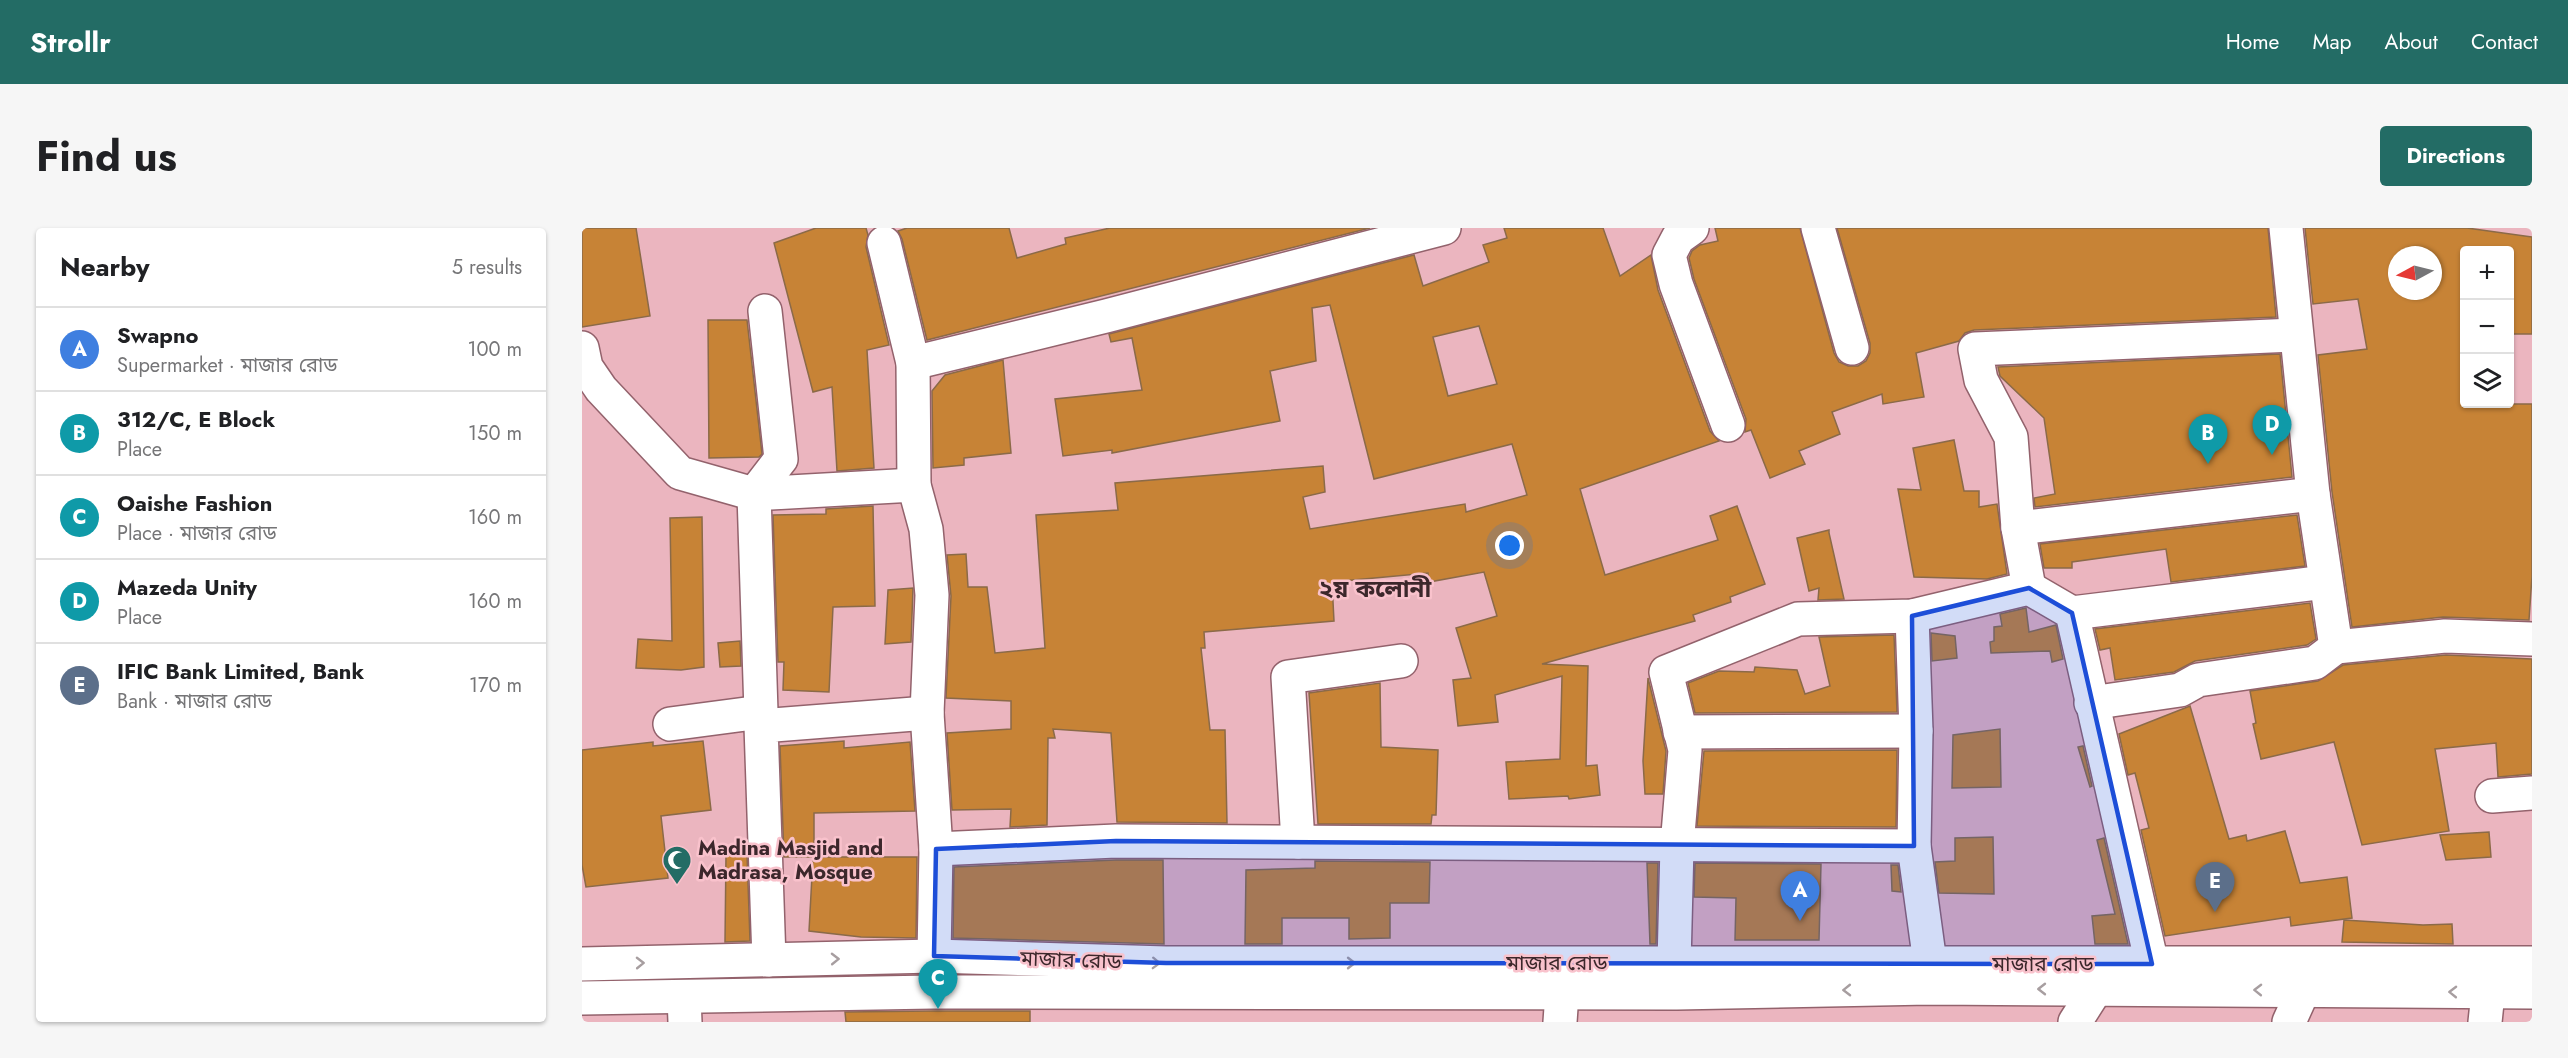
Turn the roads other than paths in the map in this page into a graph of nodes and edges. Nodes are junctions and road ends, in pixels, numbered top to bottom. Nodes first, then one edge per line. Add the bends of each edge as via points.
1 (1444, 228) edge
2 (1692, 228) edge
3 (1818, 228) edge
4 (2286, 228) edge
5 (884, 243) dead end
6 (765, 311) dead end
7 (2296, 335) junction
8 (582, 348) edge
9 (1852, 348) dead end
10 (913, 363) junction
11 (1728, 425) dead end
12 (914, 485) junction
13 (754, 494) junction
14 (2313, 494) junction
15 (2018, 528) junction
16 (2325, 582) junction
17 (2029, 588) junction
18 (2072, 613) junction
19 (1912, 616) junction
20 (2532, 639) edge
21 (2336, 647) junction
22 (1401, 661) dead end
23 (2091, 703) junction
24 (927, 713) junction
25 (761, 719) junction
26 (670, 724) dead end
27 (1916, 731) junction
28 (1680, 732) junction
29 (2532, 794) edge
30 (2492, 796) dead end
31 (1298, 842) junction
32 (1677, 846) junction
33 (1914, 846) junction
34 (936, 849) junction
35 (934, 956) junction
36 (770, 960) junction
37 (1674, 963) junction
38 (1930, 963) junction
39 (2532, 963) edge
40 (582, 964) edge
41 (2152, 964) junction
42 (2096, 989) junction
43 (2303, 991) junction
44 (2532, 992) edge
45 (582, 998) edge
46 (1561, 1007) edge
47 (2487, 1007) edge
48 (685, 1009) edge
49 (2075, 1022) edge
50 (2289, 1022) edge

1 - 10 street
2 - 11 street via 1678,238 1669,255
3 - 9 street
4 - 7 street
5 - 10 street
6 - 13 street via 781,459
7 - 14 street
7 - 15 street via 1975,349 1981,380 2012,437
8 - 13 street via 586,367 601,389 680,473
10 - 12 street
12 - 13 street
12 - 24 street via 926,530 932,595
13 - 25 street
14 - 15 street
14 - 16 street
15 - 17 street
16 - 18 street
16 - 21 street
17 - 18 street
17 - 19 street
18 - 23 street
19 - 27 street
19 - 28 street via 1798,619 1666,672
20 - 21 street via 2445,636
21 - 23 street via 2315,663 2198,680 2180,690
22 - 31 street via 1288,677
23 - 41 street
24 - 25 street
24 - 34 street
25 - 26 street
25 - 36 street
27 - 28 street
27 - 33 street
28 - 32 street via 1685,750
29 - 30 street
31 - 32 street
31 - 34 street via 1116,841
32 - 33 street
32 - 37 street
33 - 38 street
34 - 35 street
36 -> 35 street, মাজার রোড
35 -> 37 street, মাজার রোড via 1166,963
40 -> 36 street, মাজার রোড
37 - 38 street, মাজার রোড
38 - 41 street, মাজার রোড
39 - 41 street, মাজার রোড
43 -> 42 street, মাজার রোড
42 -> 46 street, মাজার রোড
42 - 49 street
47 -> 43 street, মাজার রোড
43 - 50 street
44 - 47 street, মাজার রোড
45 - 48 street, মাজার রোড
46 - 48 street, মাজার রোড via 921,992 767,993

